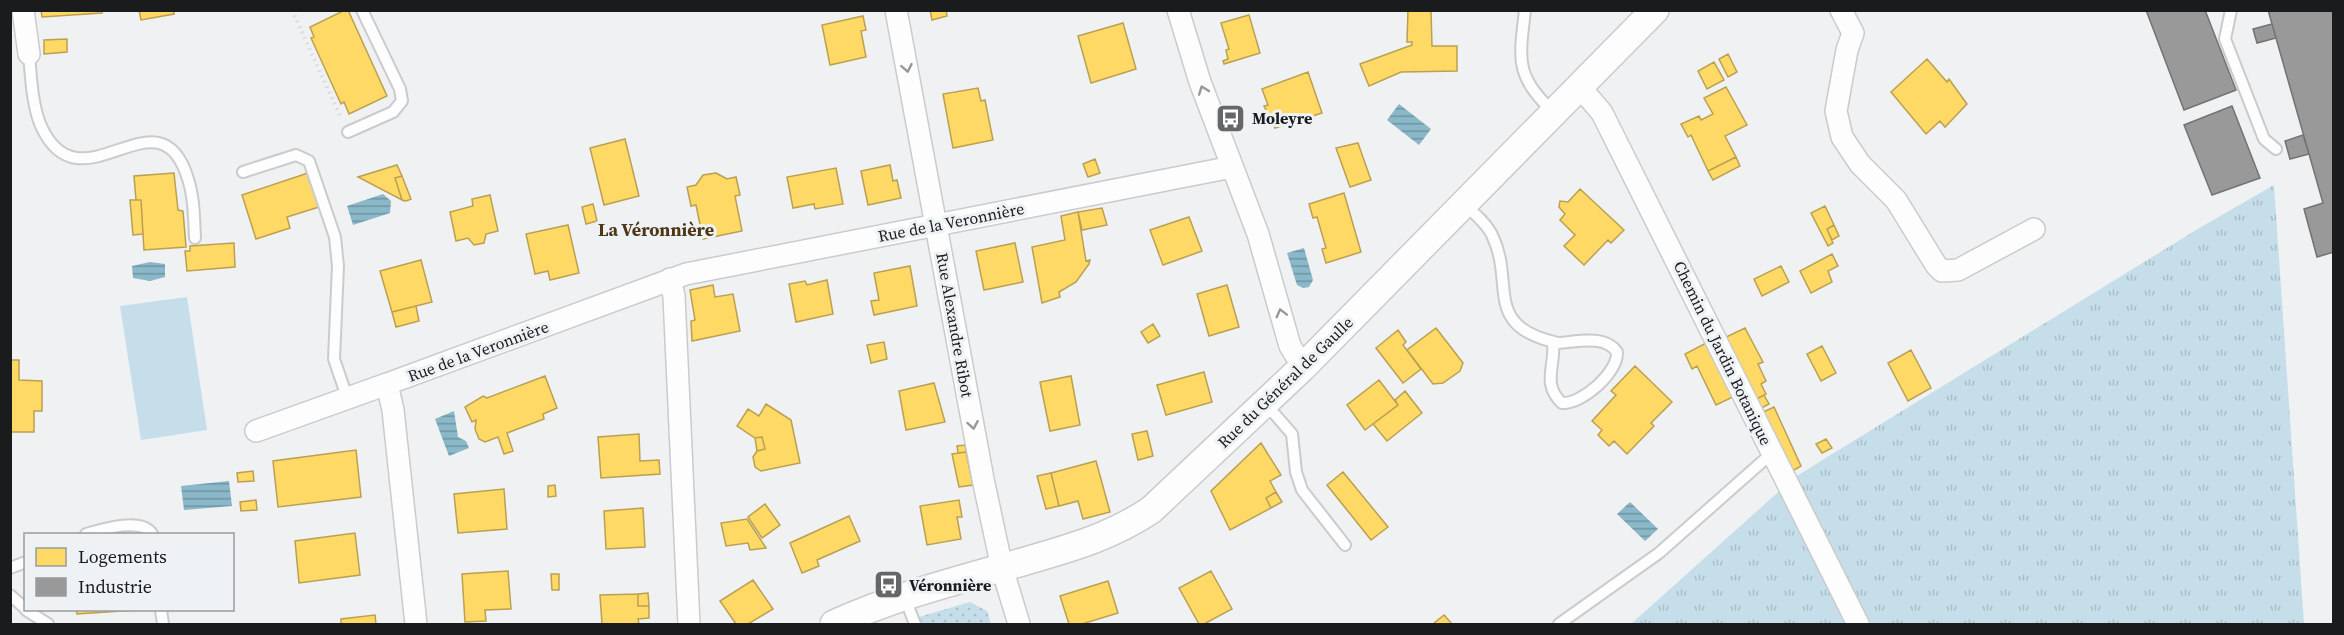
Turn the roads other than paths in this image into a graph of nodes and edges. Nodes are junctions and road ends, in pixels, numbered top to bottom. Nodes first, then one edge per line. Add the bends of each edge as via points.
1 (23, 10) edge
2 (362, 10) edge
3 (896, 10) edge
4 (1178, 10) edge
5 (1525, 10) edge
6 (1655, 10) edge
7 (1841, 10) edge
8 (2232, 10) edge
9 (29, 54) joint
10 (1580, 87) junction
11 (1554, 113) junction
12 (348, 132) road end
13 (2276, 148) dead end
14 (1232, 167) junction
15 (243, 172) dead end
16 (1464, 204) junction
17 (936, 224) junction
18 (2034, 229) dead end
19 (195, 238) dead end
20 (670, 279) junction
21 (1553, 342) junction
22 (1303, 367) junction
23 (387, 384) junction
24 (347, 397) junction
25 (1264, 403) junction
26 (256, 431) dead end
27 (1772, 453) junction
28 (90, 533) edge
29 (152, 533) edge
30 (1345, 545) dead end
31 (1002, 568) junction
32 (10, 595) edge
33 (904, 596) junction
34 (24, 607) edge
35 (29, 611) edge
36 (48, 624) edge
37 (416, 624) edge
38 (689, 624) edge
39 (834, 624) edge
40 (915, 624) edge
41 (1018, 624) edge
42 (1559, 624) edge
43 (1858, 624) edge

1 - 9 street
2 - 12 lane via 402,100 393,112
3 -> 17 street, Rue Alexandre Ribot
14 -> 4 street
5 - 11 lane via 1520,47 1524,75 1529,87
6 - 10 street, Rue du Général de Gaulle
7 - 18 street via 1853,33 1836,111 1842,137 1860,164 1896,200 1941,271 1958,270
8 - 13 lane via 2225,39 2264,139
9 - 19 lane via 40,124 65,154 92,159 144,141 170,147 190,185
10 - 11 street, Rue du Général de Gaulle
10 - 27 street, Chemin du Jardin Botanique via 1602,113
11 - 16 street, Rue du Général de Gaulle
14 - 17 street, Rue de la Veronnière
22 -> 14 street via 1290,346 1258,234
15 - 24 lane via 296,155 309,160 334,237 338,266 334,359
16 - 21 lane via 1492,235 1512,319 1523,331
16 - 22 street, Rue du Général de Gaulle
17 - 20 street, Rue de la Veronnière
17 -> 31 street, Rue Alexandre Ribot
20 - 23 street, Rue de la Veronnière
20 - 38 street via 674,296
21 - 21 lane via 1602,341 1612,345 1617,358 1614,367 1581,399 1572,404 1562,403 1550,388
22 - 25 street, Rue du Général de Gaulle
23 - 24 street, Rue de la Veronnière
23 - 37 street, Rue de la Veronnière
24 - 26 street, Rue de la Veronnière
25 - 30 lane via 1292,434 1302,490
25 - 31 street, Rue du Général de Gaulle via 1151,510 1122,529
27 - 42 lane via 1659,553
27 - 43 street, Chemin du Jardin Botanique
28 - 29 lane via 142,526
31 - 33 street, Rue du Général de Gaulle
31 - 41 street, Rue Alexandre Ribot
32 - 34 lane
33 - 39 street, Rue du Général de Gaulle
33 - 40 lane
35 - 36 lane

